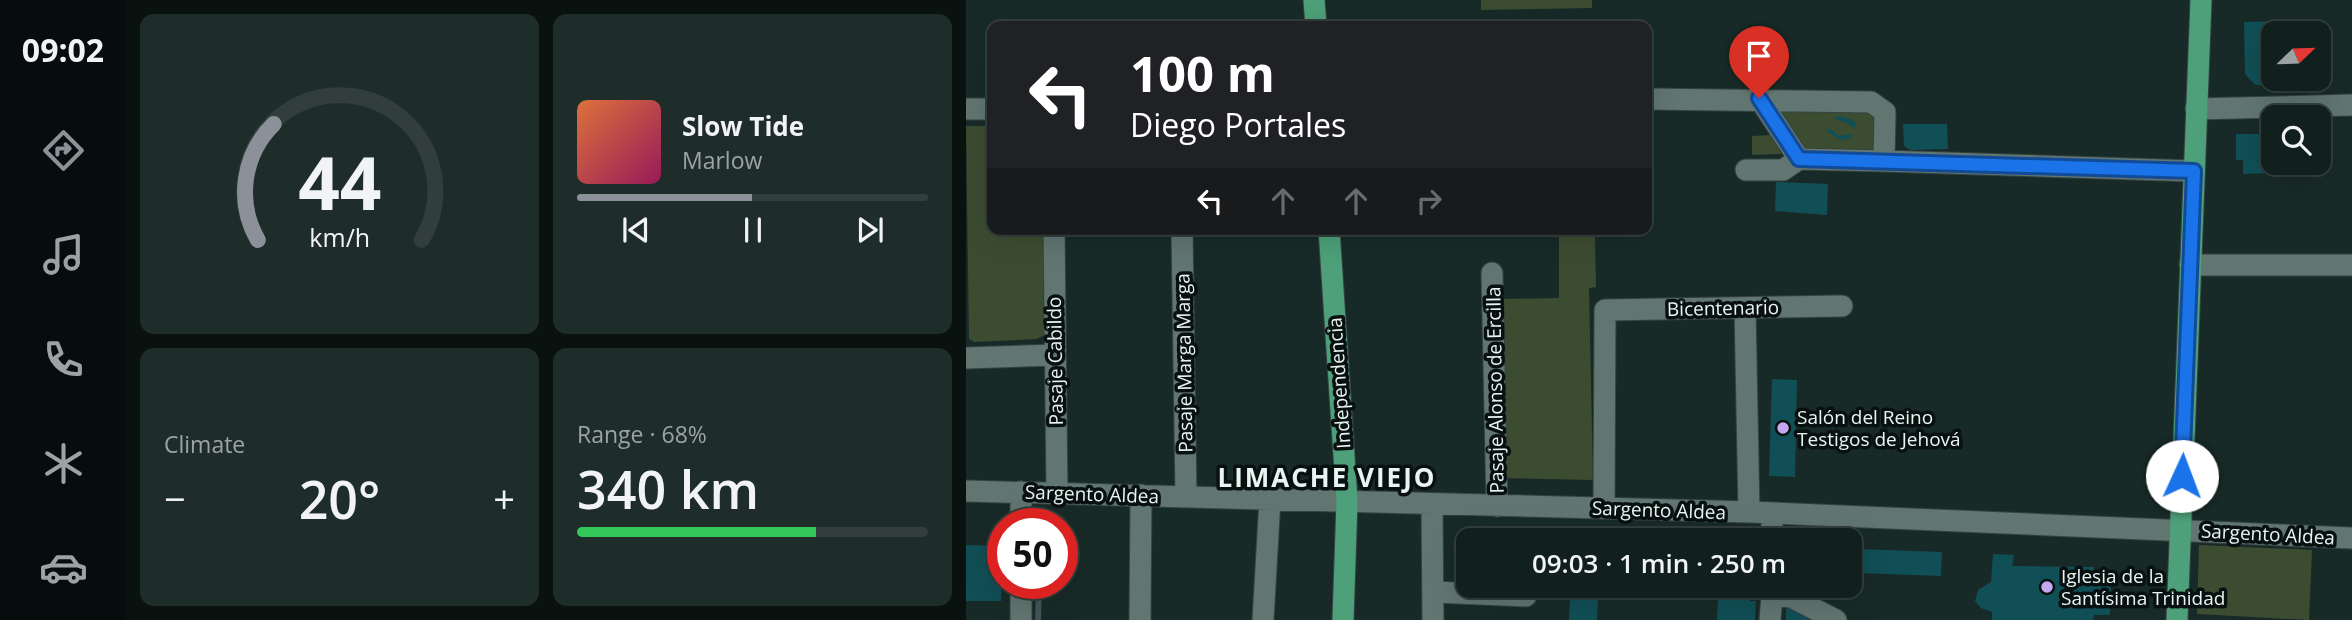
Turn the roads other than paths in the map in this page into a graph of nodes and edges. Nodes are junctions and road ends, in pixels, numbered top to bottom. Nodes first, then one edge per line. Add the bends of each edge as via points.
1 (1314, 0) edge
2 (2200, 0) edge
3 (1316, 21) edge
4 (1759, 98) junction
5 (1652, 99) edge
6 (2352, 105) edge
7 (966, 109) edge
8 (987, 109) edge
9 (2196, 109) junction
10 (1799, 159) junction
11 (1884, 161) junction
12 (1746, 170) dead end
13 (2194, 171) junction
14 (1054, 235) edge
15 (1181, 235) edge
16 (1329, 235) edge
17 (2190, 265) junction
18 (2352, 265) edge
19 (1492, 273) dead end
20 (1842, 306) dead end
21 (1745, 308) junction
22 (1054, 355) junction
23 (966, 358) edge
24 (966, 491) edge
25 (1021, 492) junction
26 (1057, 493) junction
27 (1141, 495) junction
28 (1186, 497) junction
29 (1270, 499) junction
30 (1347, 502) junction
31 (1433, 506) junction
32 (1497, 506) junction
33 (1021, 508) edge
34 (1604, 508) junction
35 (1749, 512) junction
36 (1772, 513) junction
37 (1772, 528) edge
38 (2180, 529) junction
39 (2352, 538) edge
40 (1434, 592) junction
41 (1456, 593) edge
42 (1772, 598) edge
43 (1793, 598) edge
44 (1021, 599) edge
45 (1021, 620) edge
46 (1140, 620) edge
47 (1263, 620) edge
48 (1343, 620) edge
49 (1433, 620) edge
50 (1770, 620) edge
51 (1836, 620) edge
52 (2177, 620) edge

1 - 3 main road
2 - 9 main road
4 - 5 street
4 - 10 street
4 - 11 street via 1871,102 1885,112
6 - 9 street
7 - 8 street
9 - 13 main road
10 - 11 street
10 - 12 street via 1783,170
11 - 13 street
13 - 17 main road
14 - 22 street, Pasaje Cabildo
15 - 28 street, Pasaje Marga Marga
16 - 30 main road, Independencia
17 - 18 street
17 - 38 main road
19 - 32 street, Pasaje Alonso de Ercilla
20 - 21 street, Bicentenario
21 - 34 street, Bicentenario via 1605,310
21 - 35 street
22 - 23 street
22 - 26 street, Pasaje Cabildo
24 - 25 street, Sargento Aldea
25 - 26 street, Sargento Aldea
25 - 33 street
26 - 27 street, Sargento Aldea
27 - 28 street, Sargento Aldea
27 - 46 street
28 - 29 street, Sargento Aldea
29 - 30 street, Sargento Aldea
29 - 47 street
30 - 31 street, Sargento Aldea
30 - 48 main road, Independencia
31 - 32 street, Sargento Aldea
31 - 40 street
32 - 34 street, Sargento Aldea
34 - 35 street, Sargento Aldea
35 - 36 street, Sargento Aldea
36 - 37 street
36 - 38 street, Sargento Aldea
38 - 39 street, Sargento Aldea
38 - 52 main road
40 - 41 street
40 - 49 street
42 - 50 street
43 - 51 street
44 - 45 street

